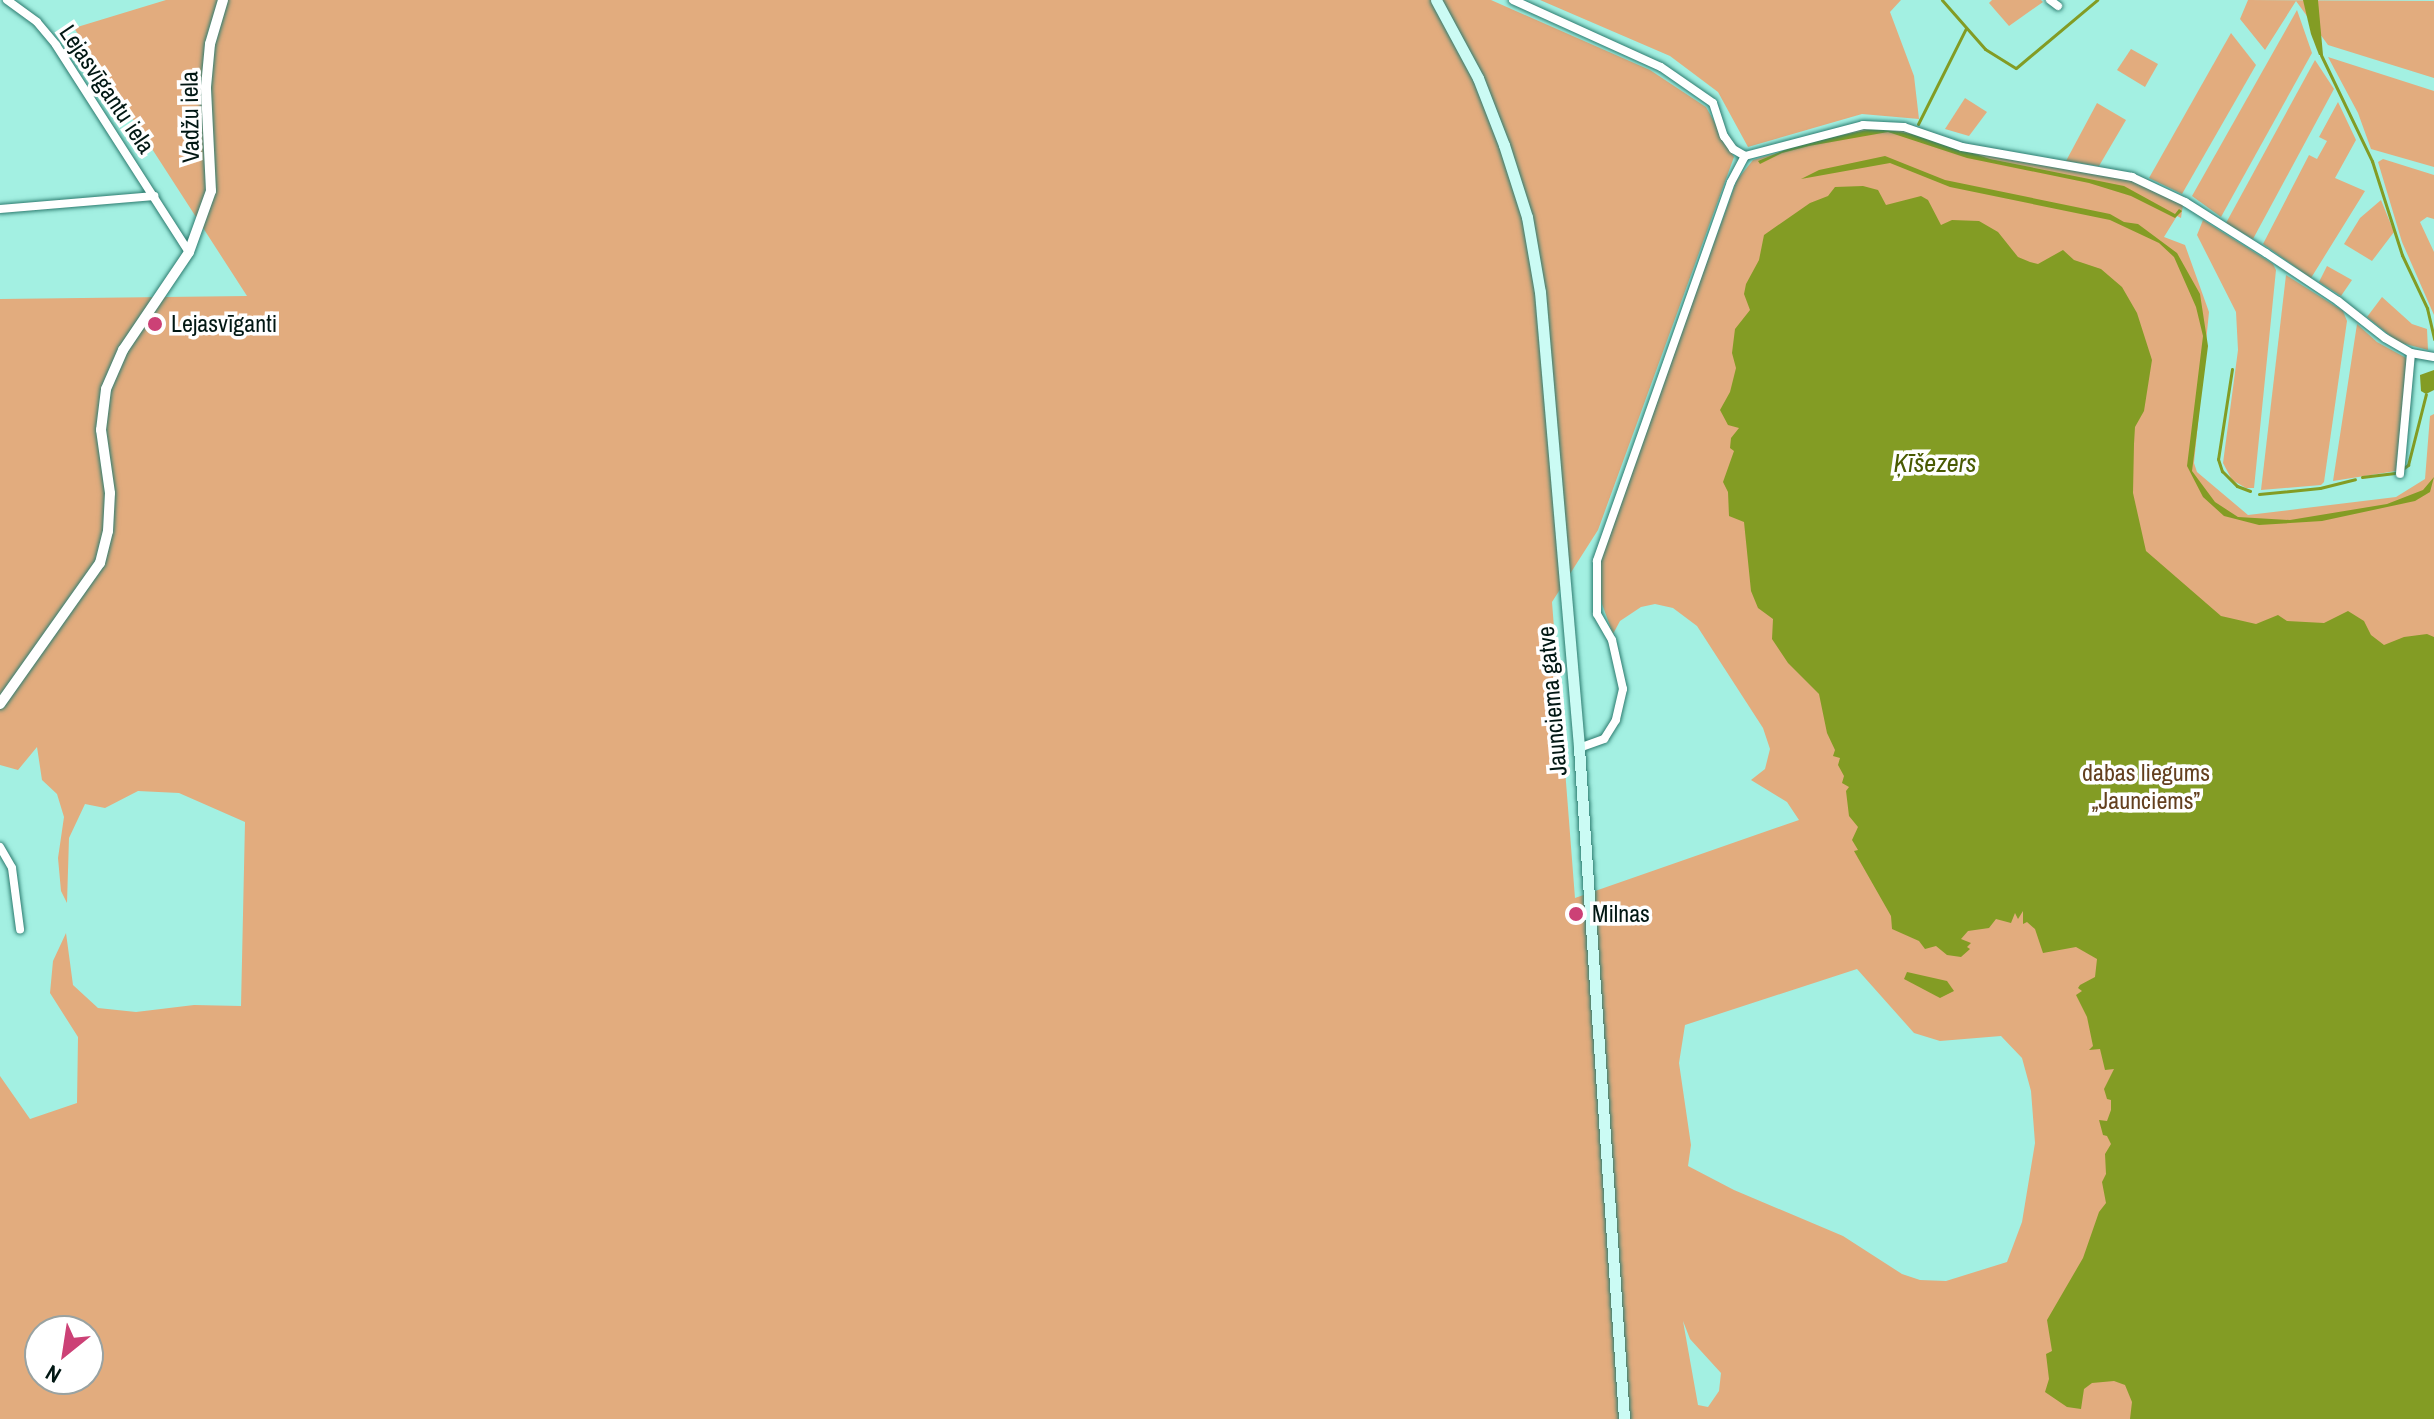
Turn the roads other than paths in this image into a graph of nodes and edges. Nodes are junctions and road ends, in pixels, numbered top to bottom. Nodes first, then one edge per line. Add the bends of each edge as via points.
1 (7, 0) edge
2 (223, 0) edge
3 (1436, 0) edge
4 (1513, 0) edge
5 (1745, 156) junction
6 (154, 196) junction
7 (0, 209) edge
8 (189, 252) junction
9 (2411, 353) junction
10 (2434, 357) edge
11 (2400, 474) dead end
12 (0, 704) edge
13 (1579, 748) junction
14 (0, 847) edge
15 (20, 929) dead end
16 (1624, 1419) edge

1 - 6 street, Lejasvīgantu iela via 37,22 56,45
2 - 8 street, Vadžu iela via 210,44 206,87 211,191
3 - 13 main road, Jaunciema gatve via 1478,78 1527,217 1540,292
4 - 5 street via 1661,67 1713,103 1724,136
5 - 9 street via 1863,125 1904,127 1962,147 2132,177 2185,202 2266,253
5 - 13 street via 1731,182 1597,561 1597,614 1612,640 1623,689 1616,720 1604,739
6 - 7 street
6 - 8 street, Lejasvīgantu iela
8 - 12 street, Vadžu iela via 123,350 106,389 101,430 110,493 100,563
9 - 10 street
9 - 11 street
13 - 16 main road, Jaunciema gatve
14 - 15 street via 12,868

